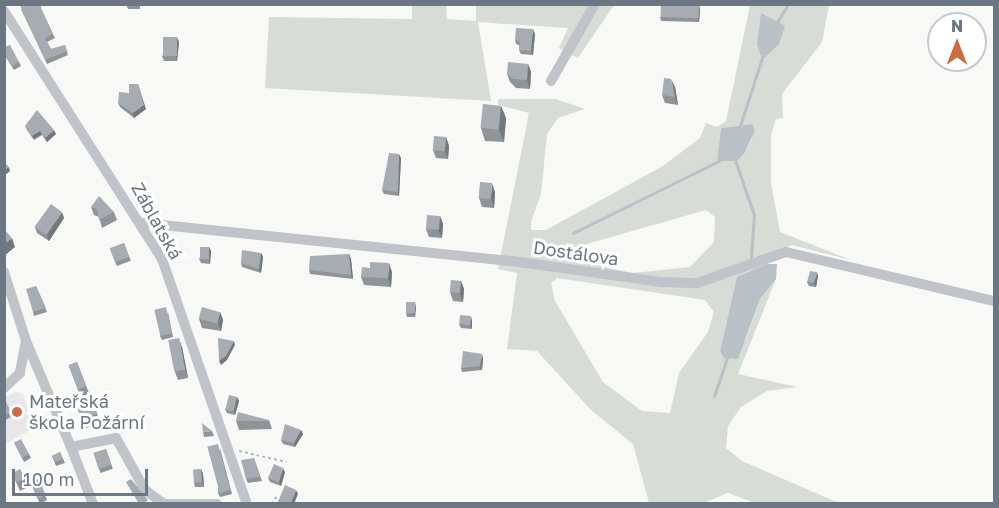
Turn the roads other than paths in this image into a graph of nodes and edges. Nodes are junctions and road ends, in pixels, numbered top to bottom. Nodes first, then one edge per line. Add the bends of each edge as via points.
1 (595, 4) edge
2 (4, 11) edge
3 (551, 81) dead end
4 (143, 223) junction
5 (4, 272) edge
6 (994, 301) edge
7 (26, 341) junction
8 (4, 388) edge
9 (71, 447) junction
10 (163, 503) edge
11 (93, 504) edge
12 (217, 504) edge
13 (247, 504) edge

1 - 3 street
2 - 4 street, Záblatská
4 - 6 street, Dostálova via 512,261 661,282 697,283 786,252
4 - 13 street, Záblatská via 162,259
5 - 7 street
7 - 8 street via 20,373
7 - 9 street
9 - 10 street via 116,438 125,445 145,490
9 - 11 street
10 - 12 street

